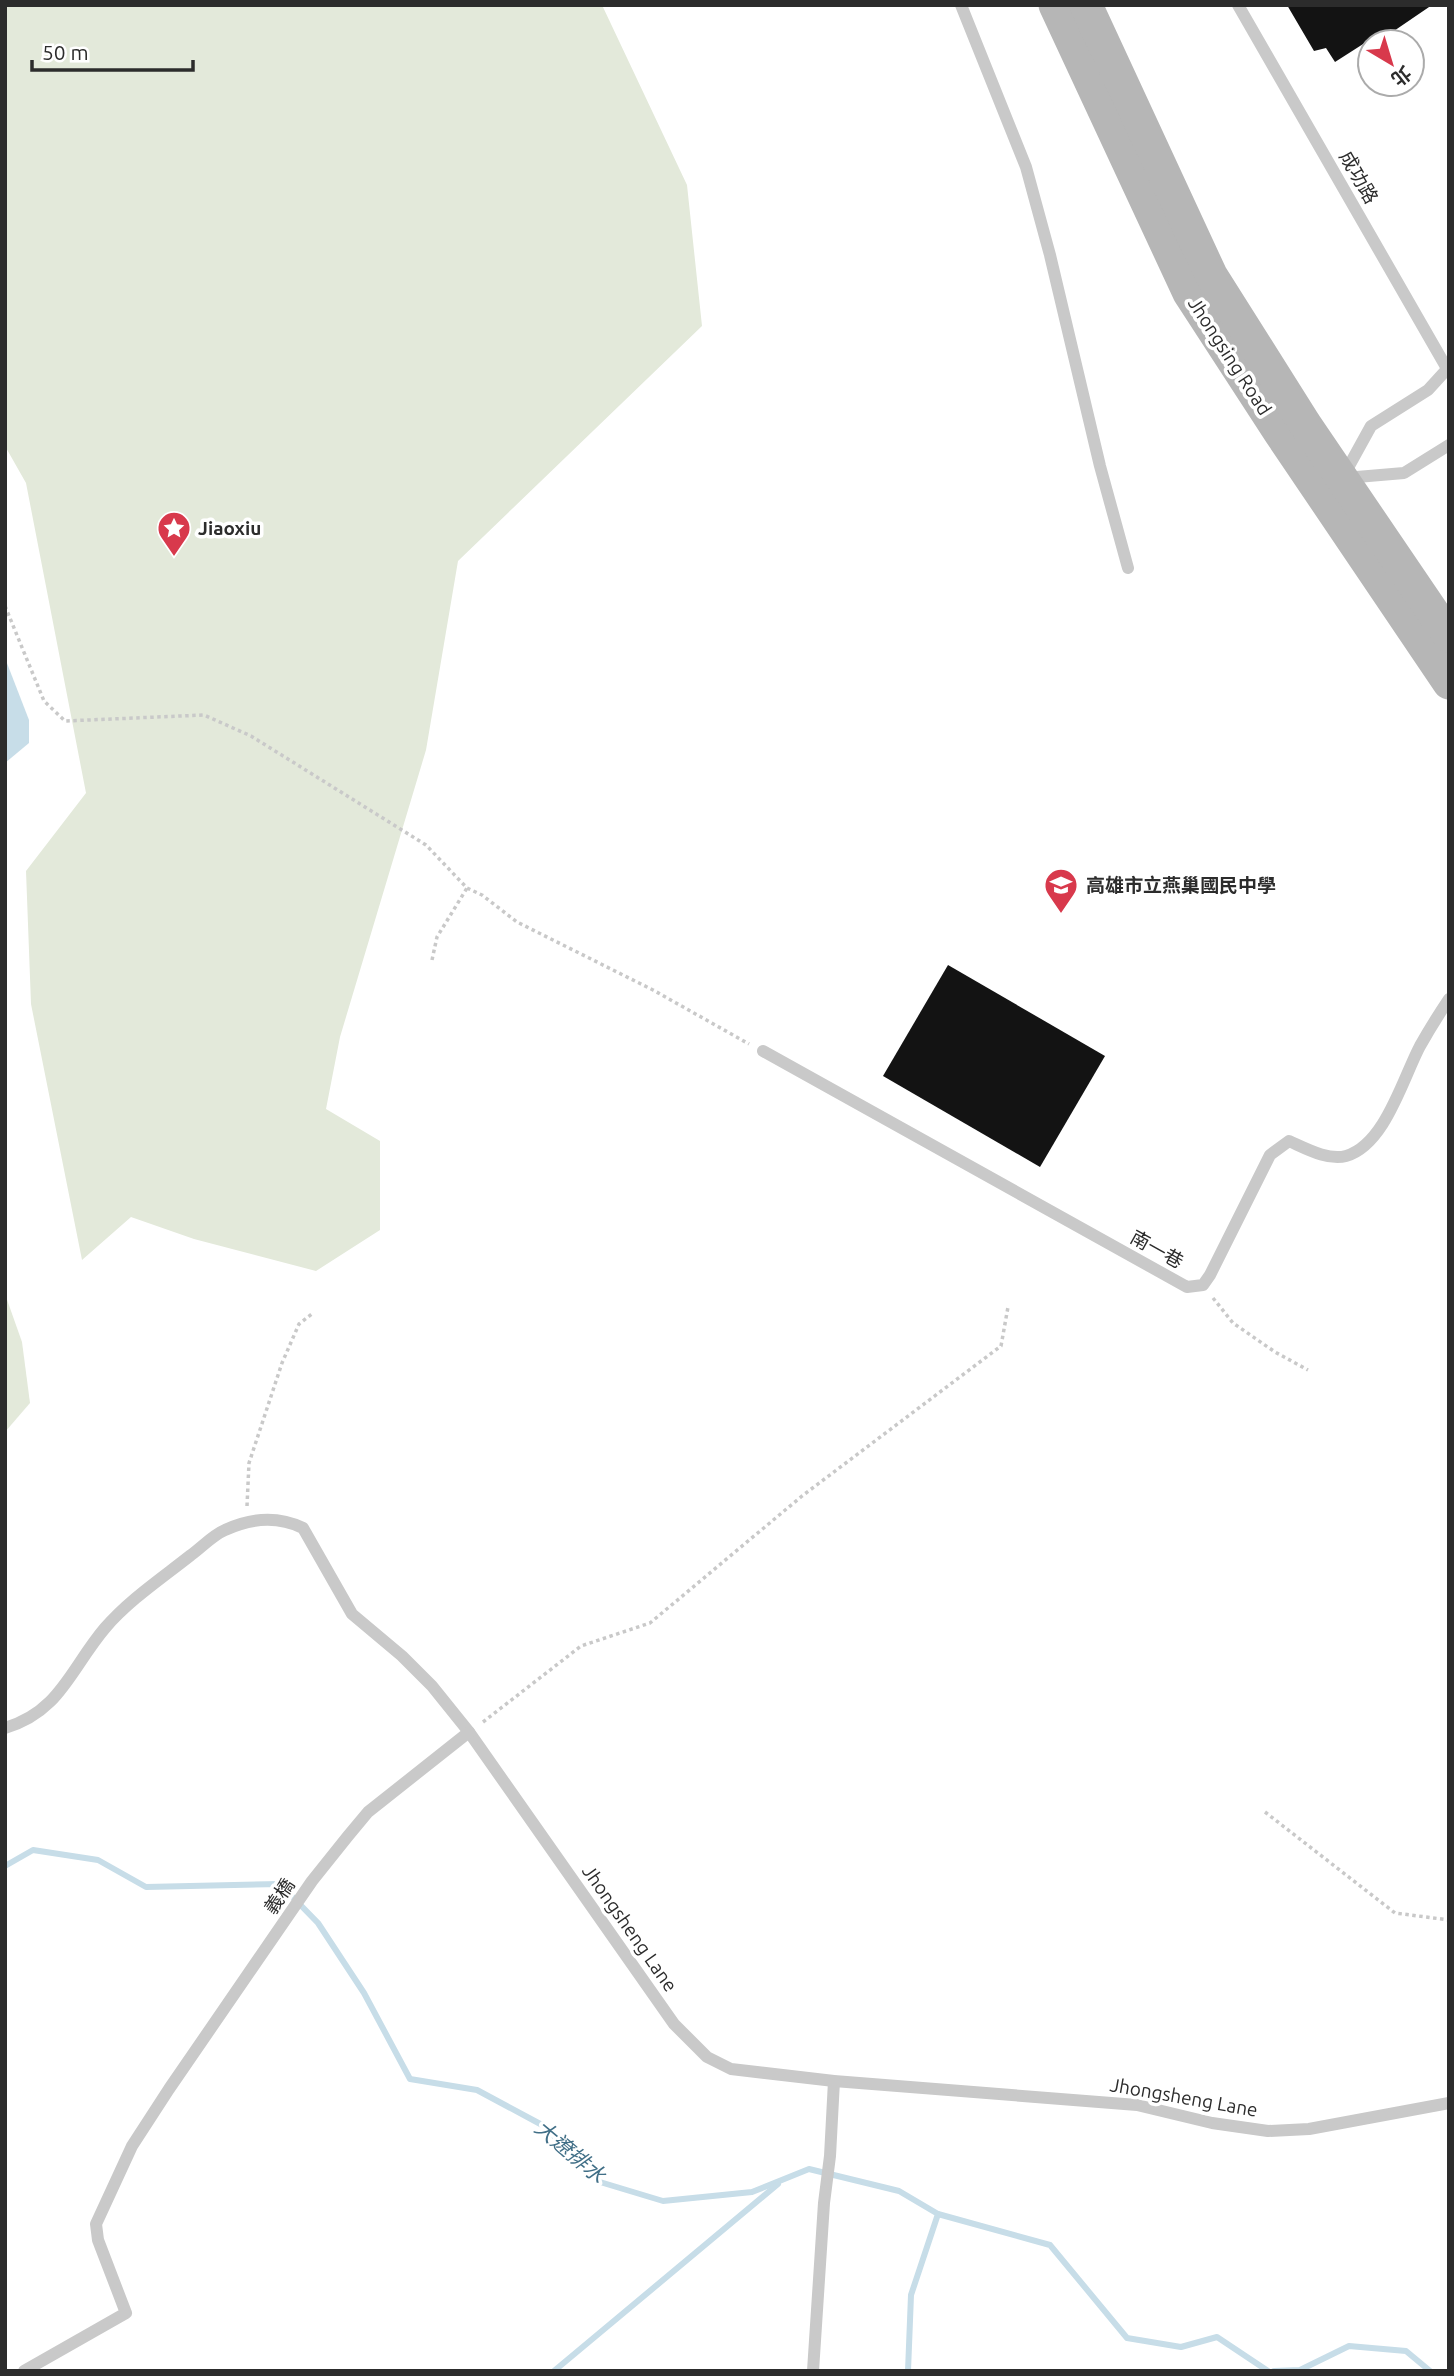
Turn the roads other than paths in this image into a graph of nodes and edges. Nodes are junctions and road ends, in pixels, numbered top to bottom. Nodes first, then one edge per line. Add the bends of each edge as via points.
1 (961, 5) edge
2 (1055, 5) edge
3 (1086, 5) edge
4 (1238, 5) edge
5 (1448, 369) edge
6 (1449, 445) edge
7 (1331, 485) junction
8 (1128, 568) dead end
9 (1449, 636) edge
10 (1449, 683) edge
11 (1449, 999) edge
12 (763, 1051) road end
13 (5, 1728) edge
14 (469, 1732) junction
15 (834, 2081) junction
16 (1449, 2103) edge
17 (24, 2371) edge
18 (813, 2371) edge

1 - 8 lane via 1026,167
2 - 7 main road, Jhongsing Road via 1189,293
3 - 7 main road, Jhongsing Road via 1211,275
4 - 5 lane, 成功路
5 - 7 lane, 成功路 via 1429,390 1371,426
6 - 7 lane via 1404,473
7 - 9 main road, Jhongsing Road
7 - 10 main road, Jhongsing Road
11 - 12 lane, 南一巷 via 1420,1046 1382,1127 1348,1156 1336,1157 1289,1141 1270,1155 1203,1285 1187,1287
13 - 14 lane, Jhongsheng Lane via 24,1723 41,1711 62,1691 105,1628 223,1530 246,1522 279,1520 303,1528 352,1614 417,1671
14 - 15 lane, Jhongsheng Lane via 674,2024 706,2057 731,2069
14 - 17 lane, 義橋 via 368,1812 312,1881 132,2146 96,2224 126,2313
15 - 16 lane, Jhongsheng Lane via 1138,2105 1268,2131 1310,2129
15 - 18 lane

